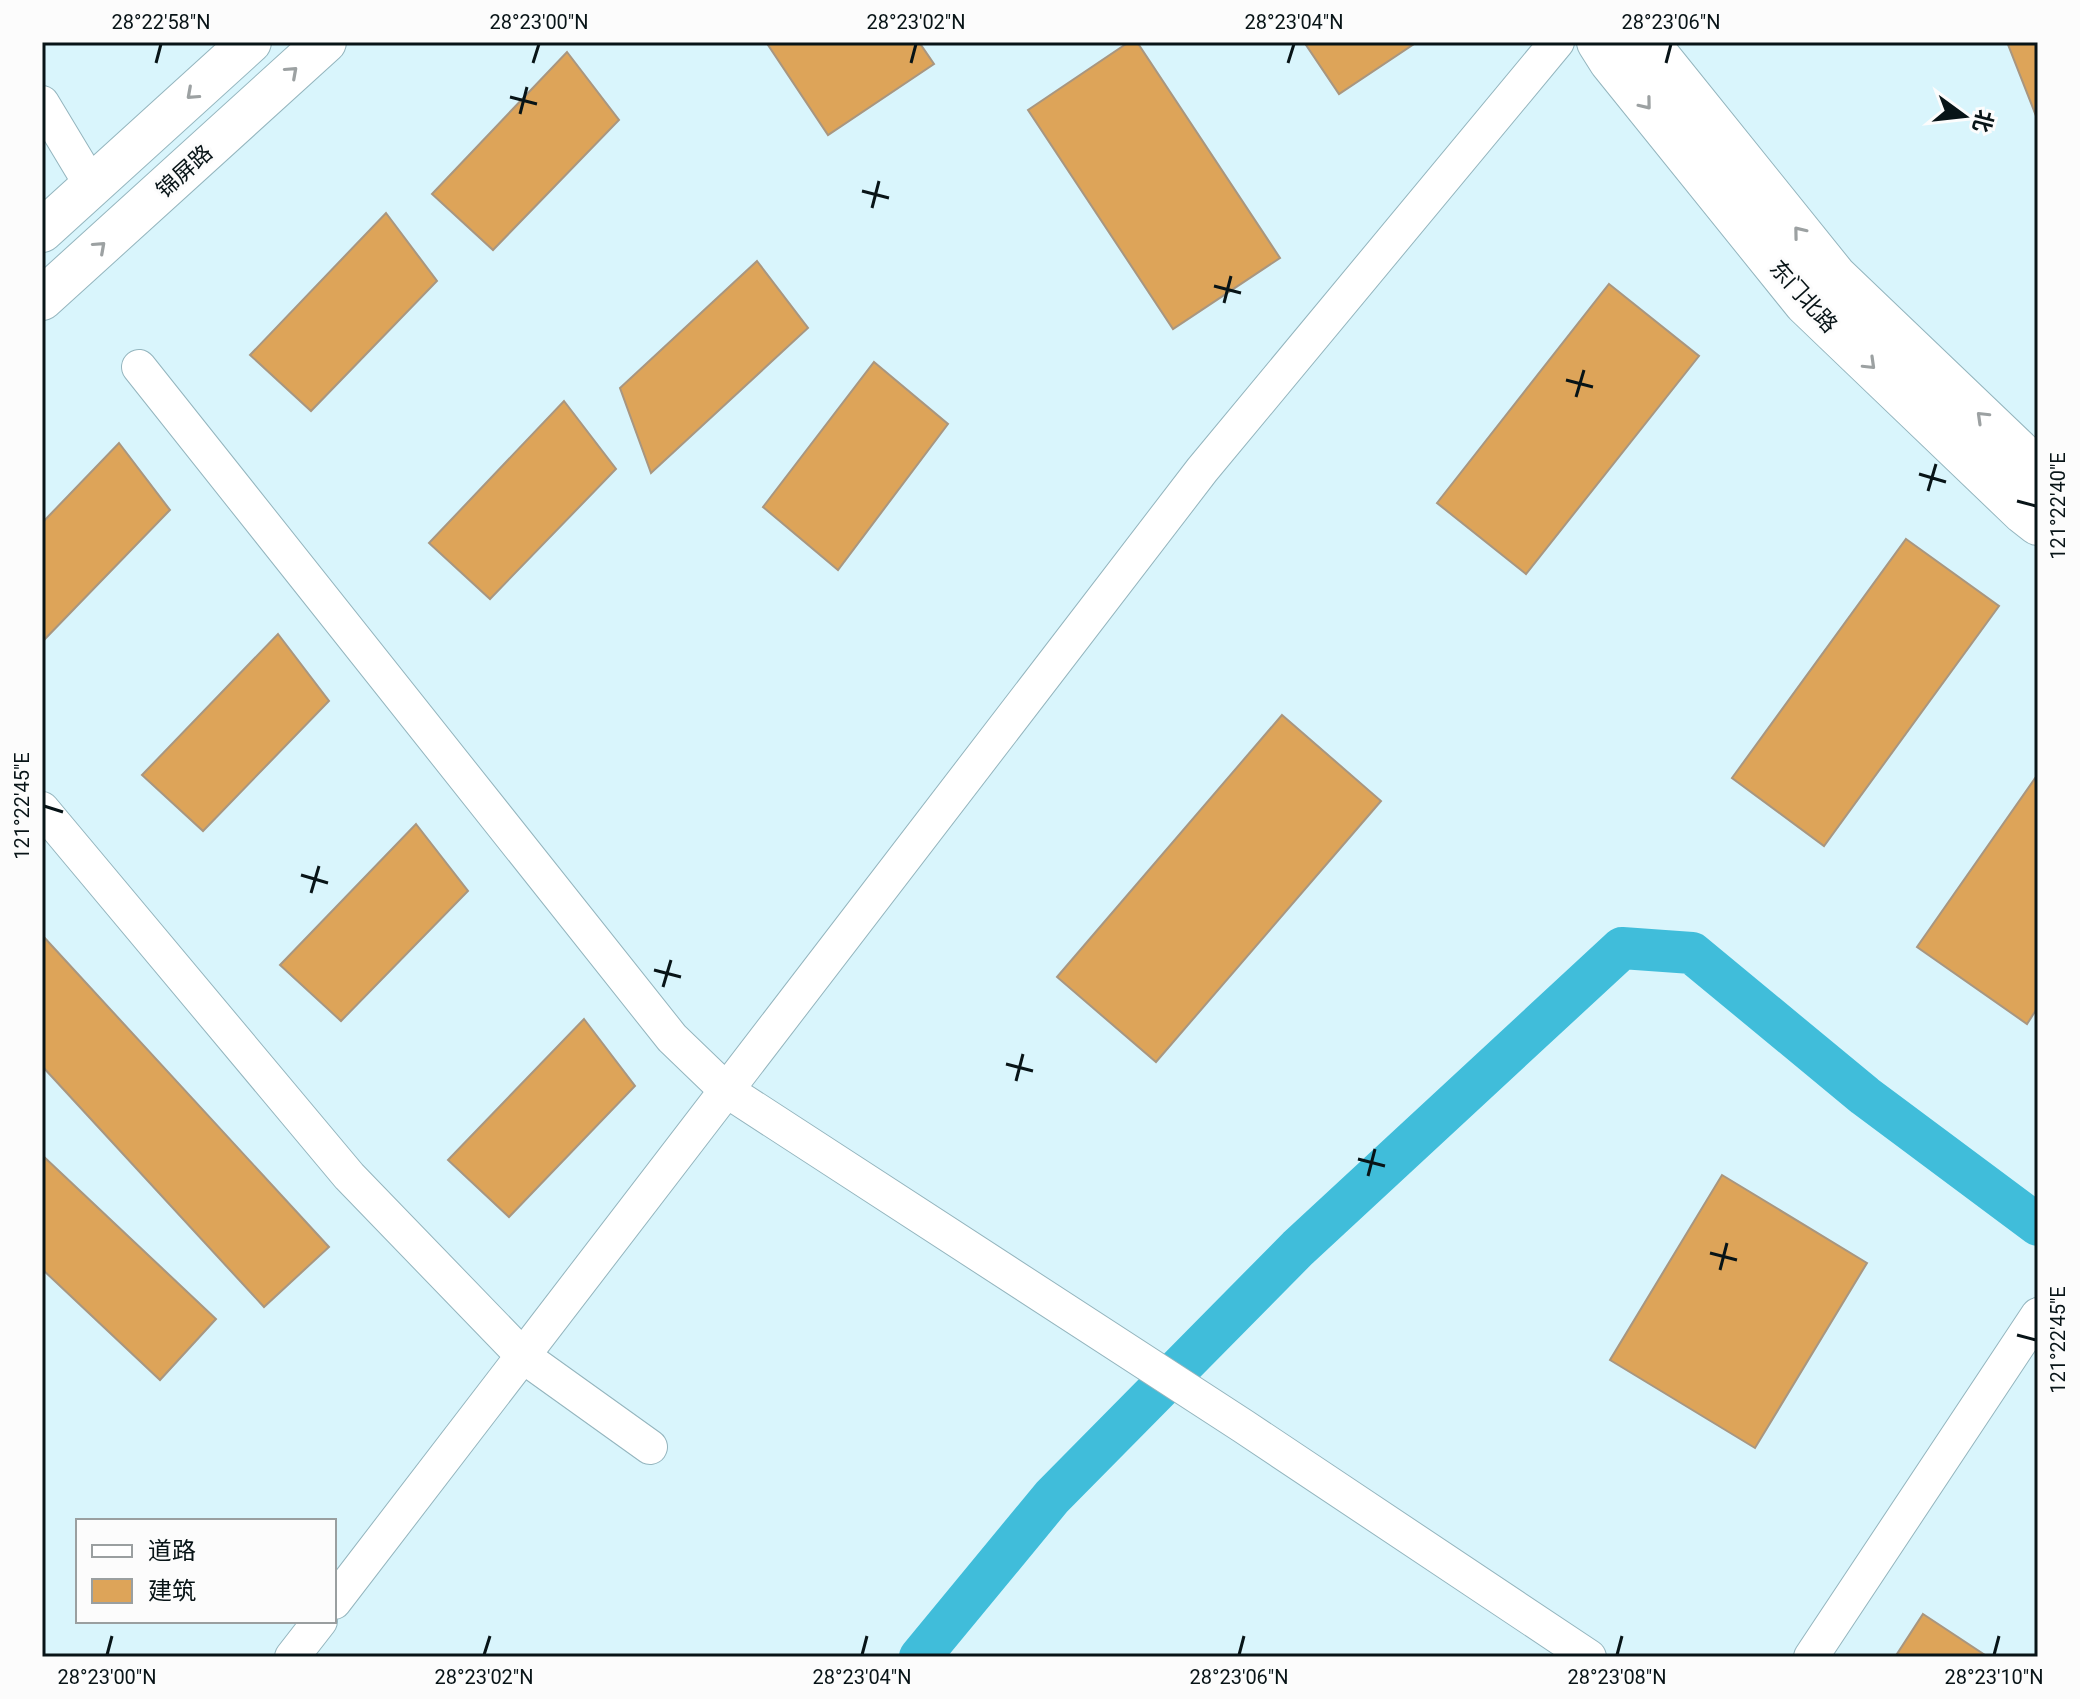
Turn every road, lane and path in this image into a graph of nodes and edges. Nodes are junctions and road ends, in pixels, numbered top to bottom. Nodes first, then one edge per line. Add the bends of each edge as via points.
1 (250, 42) edge
2 (325, 42) edge
3 (1557, 42) edge
4 (1599, 42) edge
5 (1646, 42) edge
6 (42, 103) edge
7 (92, 186) junction
8 (42, 231) edge
9 (42, 299) edge
10 (139, 367) dead end
11 (2038, 471) edge
12 (2038, 523) edge
13 (42, 809) edge
14 (726, 1090) junction
15 (2038, 1315) edge
16 (523, 1356) junction
17 (650, 1447) dead end
18 (336, 1599) edge
19 (318, 1623) edge
20 (292, 1657) edge
21 (1589, 1657) edge
22 (1811, 1657) edge

1 -> 7 street
9 -> 2 street, 锦屏路
3 - 14 street via 1202,470
4 -> 12 main road, 东门北路 via 1806,303
11 -> 5 main road, 东门北路 via 1835,277
6 - 7 street
7 - 8 street
10 - 14 street via 672,1038
13 - 16 street via 349,1176
14 - 16 street
14 - 21 street
15 - 22 street
16 - 17 street
16 - 18 street
19 - 20 street

